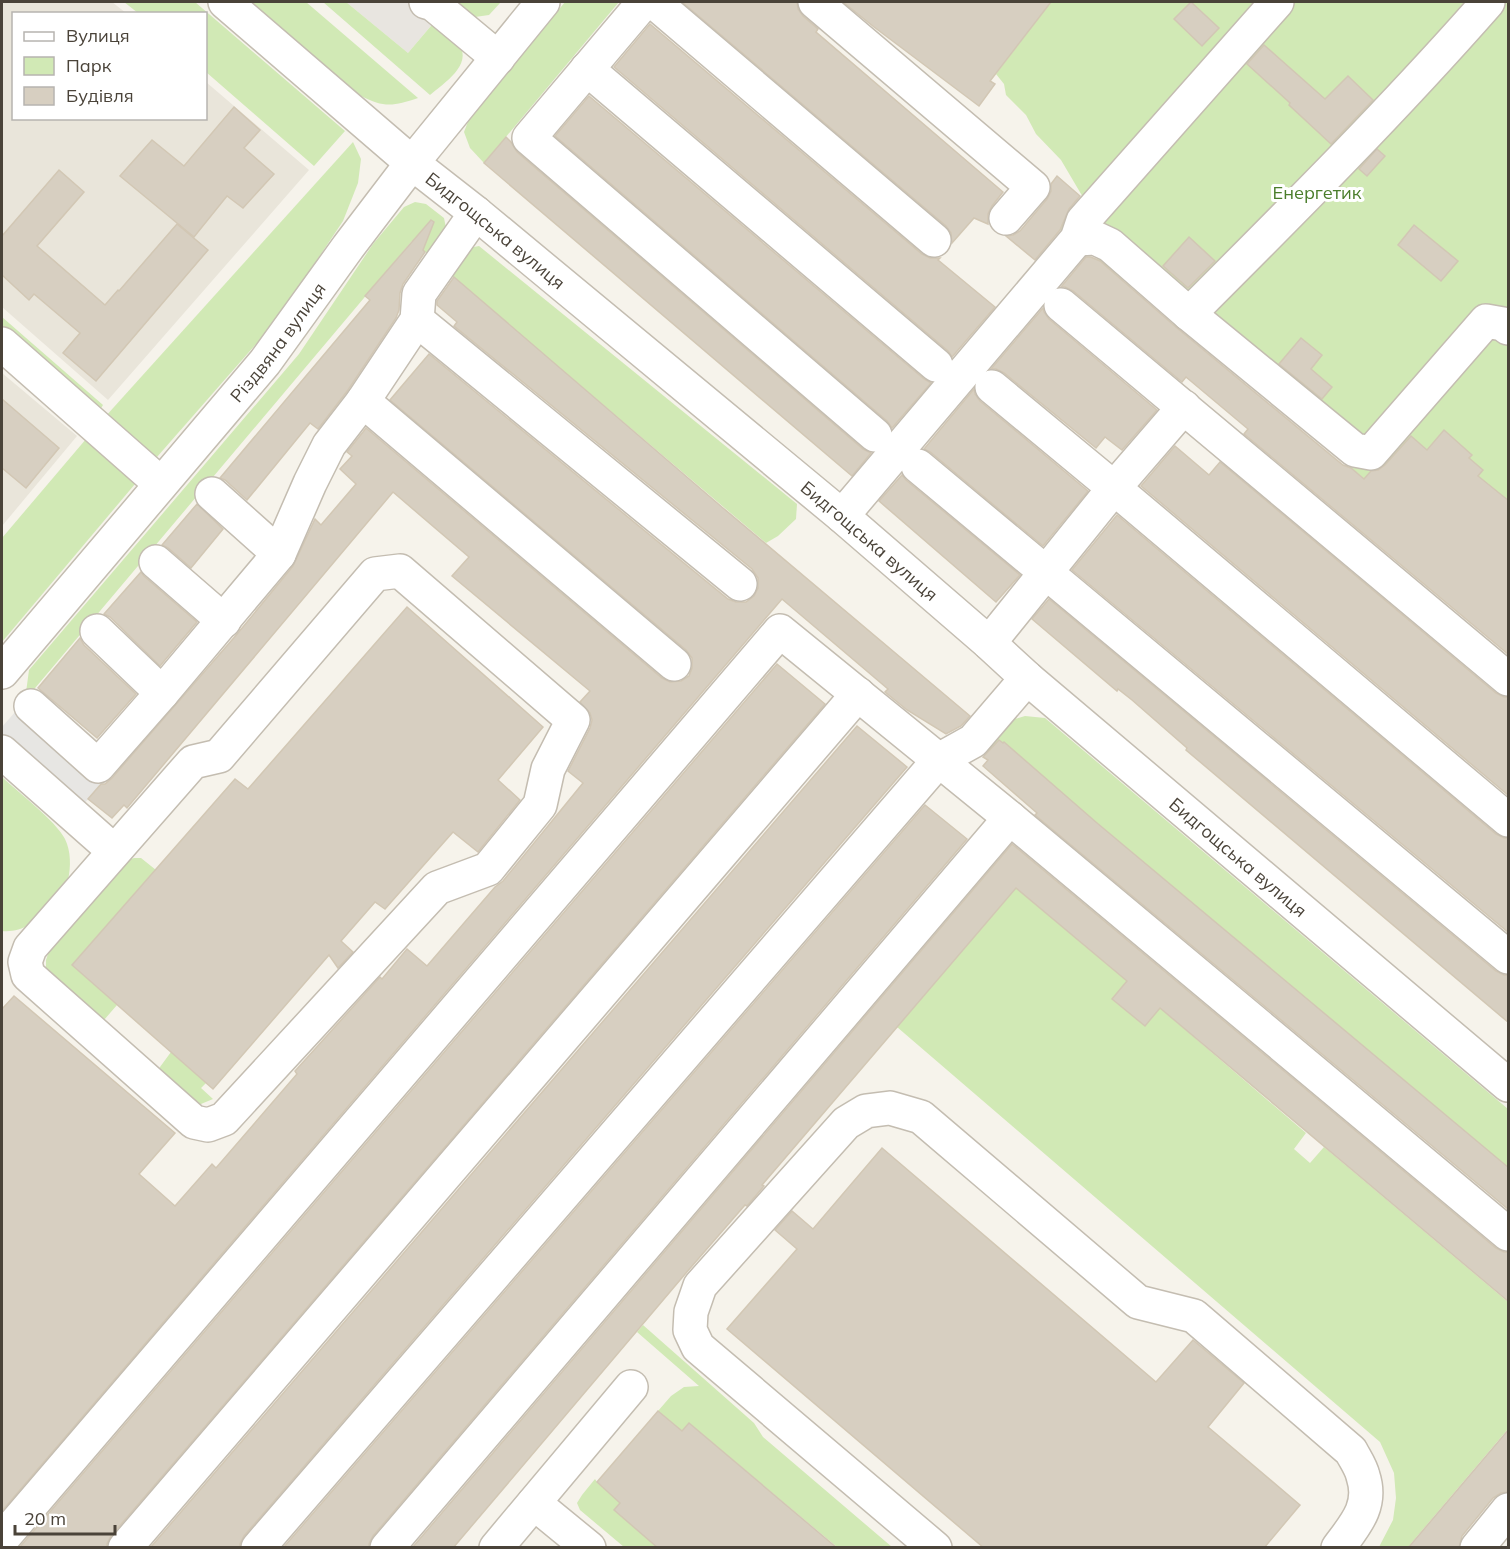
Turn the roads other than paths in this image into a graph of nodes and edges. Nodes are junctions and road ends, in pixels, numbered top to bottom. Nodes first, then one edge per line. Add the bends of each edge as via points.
1 (225, 2) edge
2 (431, 2) edge
3 (543, 2) edge
4 (644, 2) edge
5 (654, 2) edge
6 (815, 2) edge
7 (1277, 2) edge
8 (1488, 2) edge
9 (498, 58) junction
10 (587, 69) junction
11 (412, 163) junction
12 (476, 213) junction
13 (1006, 218) dead end
14 (1077, 239) junction
15 (934, 240) dead end
16 (1061, 305) dead end
17 (1189, 314) junction
18 (417, 320) junction
19 (1509, 328) edge
20 (2, 344) edge
21 (936, 365) dead end
22 (992, 387) dead end
23 (363, 401) junction
24 (1184, 407) junction
25 (875, 435) dead end
26 (918, 466) dead end
27 (161, 484) junction
28 (1114, 488) junction
29 (212, 494) dead end
30 (842, 516) junction
31 (279, 554) junction
32 (156, 562) dead end
33 (1046, 571) junction
34 (740, 584) dead end
35 (224, 621) junction
36 (97, 631) dead end
37 (989, 643) junction
38 (674, 664) dead end
39 (2, 672) edge
40 (1027, 678) junction
41 (1509, 679) edge
42 (162, 693) junction
43 (858, 694) junction
44 (31, 706) dead end
45 (2, 752) edge
46 (939, 760) junction
47 (1010, 818) junction
48 (1509, 820) edge
49 (114, 851) junction
50 (1509, 957) edge
51 (1509, 1085) edge
52 (1509, 1234) edge
53 (631, 1387) dead end
54 (534, 1503) junction
55 (1509, 1510) edge
56 (2, 1539) edge
57 (125, 1548) edge
58 (258, 1548) edge
59 (387, 1548) edge
60 (496, 1548) edge
61 (589, 1548) edge
62 (935, 1548) edge
63 (1338, 1548) edge
64 (1477, 1548) edge

1 - 11 street, Бидгощська вулиця
2 - 9 street
3 - 9 street, Різдвяна вулиця
4 - 10 street
5 - 15 street
6 - 13 street via 1033,186
7 - 14 street via 1083,221
8 - 17 street via 1324,180
9 - 11 street, Різдвяна вулиця
10 - 21 street
10 - 25 street via 529,138
11 - 12 street, Бидгощська вулиця
11 - 27 street, Різдвяна вулиця via 265,362
12 - 18 street via 418,294
12 - 30 street, Бидгощська вулиця
14 - 17 street via 1095,238 1110,244
14 - 30 street
16 - 24 street
17 - 19 street via 1355,450 1371,453 1486,321
18 - 23 street
18 - 34 street
20 - 27 street
22 - 28 street
23 - 31 street via 329,445
23 - 38 street
24 - 28 street
24 - 41 street
26 - 33 street
27 - 39 street, Різдвяна вулиця
28 - 33 street
28 - 48 street
29 - 31 street
30 - 37 street, Бидгощська вулиця
31 - 35 street
32 - 35 street
33 - 37 street
33 - 50 street
35 - 42 street
36 - 42 street
37 - 40 street, Бидгощська вулиця
40 - 46 street via 973,741
40 - 51 street, Бидгощська вулиця
42 - 44 street via 98,766
43 - 46 street
43 - 56 street via 780,632
43 - 57 street
45 - 49 street
46 - 47 street
46 - 58 street
47 - 52 street
47 - 59 street
49 - 49 street via 30,948 25,962 28,975 194,1122 208,1125 224,1119 438,888 488,869 540,805 548,769 573,720 400,571 375,574 219,756 193,762
53 - 54 street
54 - 60 street
54 - 61 street
55 - 64 street
62 - 63 street via 698,1347 690,1330 691,1312 700,1286 846,1123 866,1111 890,1108 921,1117 1138,1302 1194,1316 1351,1451 1367,1492 1360,1517

